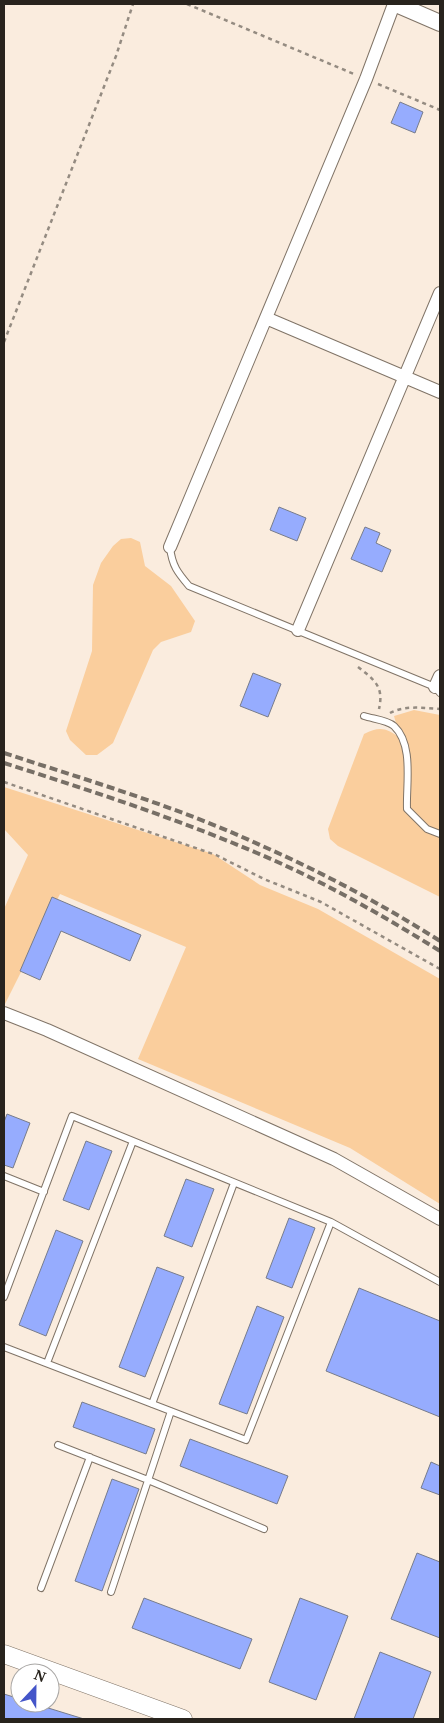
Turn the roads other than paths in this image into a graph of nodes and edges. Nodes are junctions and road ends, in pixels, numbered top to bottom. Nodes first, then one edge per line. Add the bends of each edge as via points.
1 (395, 4) edge
2 (440, 23) edge
3 (440, 293) edge
4 (266, 318) junction
5 (404, 377) junction
6 (440, 392) edge
7 (170, 547) joint
8 (298, 630) junction
9 (439, 685) edge
10 (364, 716) dead end
11 (440, 834) edge
12 (4, 1013) edge
13 (133, 1141) junction
14 (4, 1176) edge
15 (234, 1183) junction
16 (44, 1192) junction
17 (440, 1219) edge
18 (330, 1222) junction
19 (440, 1282) edge
20 (4, 1297) edge
21 (4, 1347) edge
22 (47, 1364) junction
23 (152, 1404) junction
24 (171, 1411) junction
25 (58, 1445) dead end
26 (90, 1457) junction
27 (148, 1480) junction
28 (264, 1530) dead end
29 (41, 1588) dead end
30 (111, 1592) dead end
31 (4, 1654) edge
32 (183, 1719) edge

1 - 2 street
1 - 4 street
3 - 5 street
4 - 5 street
4 - 7 street
5 - 6 street
5 - 8 street
7 - 8 lane via 171,560 189,586
8 - 9 lane via 347,652
10 - 11 lane via 393,725 402,736 407,749 407,809 427,829
12 - 17 street via 334,1158
13 - 15 lane
13 - 16 lane via 72,1116
13 - 22 lane
14 - 16 lane
15 - 18 lane
15 - 23 lane
16 - 20 lane
18 - 19 lane
18 - 24 lane via 246,1440
21 - 22 lane
22 - 23 lane
23 - 24 lane
24 - 27 lane
25 - 26 lane
26 - 27 lane
26 - 29 lane
27 - 28 lane
27 - 30 lane
31 - 32 main road

